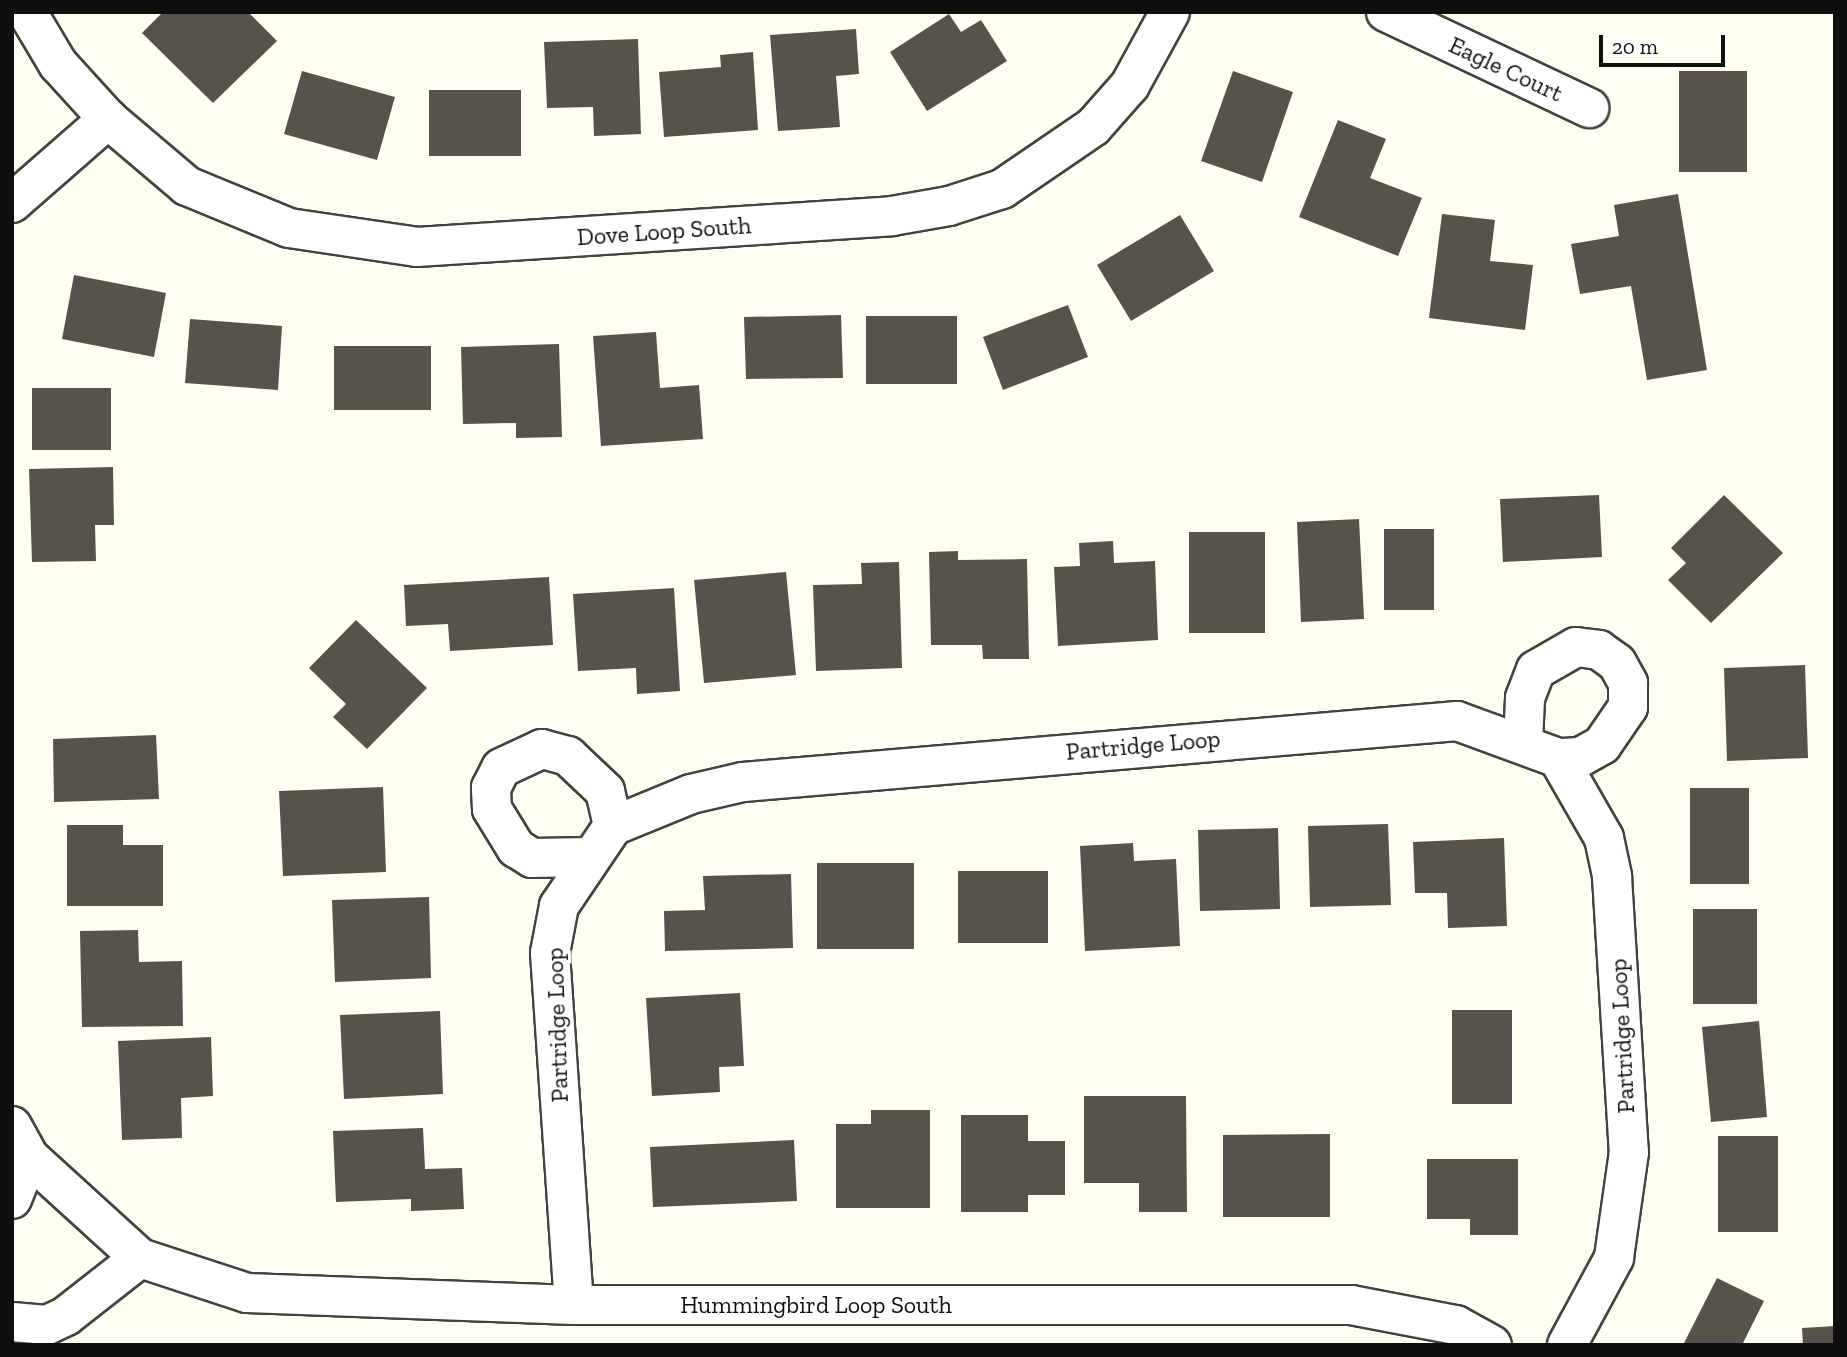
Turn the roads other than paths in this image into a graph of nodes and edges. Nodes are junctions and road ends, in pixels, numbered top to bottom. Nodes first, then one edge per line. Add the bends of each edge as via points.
1 (27, 12) edge
2 (1170, 12) edge
3 (1386, 12) edge
4 (1589, 108) dead end
5 (108, 119) junction
6 (12, 203) edge
7 (1523, 744) junction
8 (1558, 758) junction
9 (613, 825) junction
10 (589, 857) junction
11 (21, 1142) edge
12 (12, 1199) edge
13 (140, 1258) junction
14 (574, 1305) junction
15 (12, 1322) edge
16 (1492, 1345) edge
17 (1567, 1345) edge

1 - 5 street, Dove Loop South via 58,64
2 - 5 street, Dove Loop South via 1130,85 1093,127 1049,162 1002,189 892,216 417,247 289,228 234,210 187,186
3 - 4 street, Eagle Court
5 - 6 street
7 - 8 street, Partridge Loop
7 - 8 street via 1525,698 1536,670 1576,648 1599,650 1623,673 1629,707 1602,745 1580,757
7 - 9 street, Partridge Loop via 1457,722 1382,723 743,782 691,794
8 - 17 street, Partridge Loop via 1604,838 1612,877 1629,1152 1614,1258 1599,1297
9 - 10 street, Partridge Loop
9 - 10 street via 605,791 590,770 568,756 542,749 500,768 492,809 516,848 532,858
10 - 14 street, Partridge Loop via 559,906 550,953
11 - 12 street
11 - 13 street
13 - 14 street, Hummingbird Loop South via 247,1293
13 - 15 street via 66,1316 47,1325
14 - 16 street, Hummingbird Loop South via 1351,1305 1456,1325

